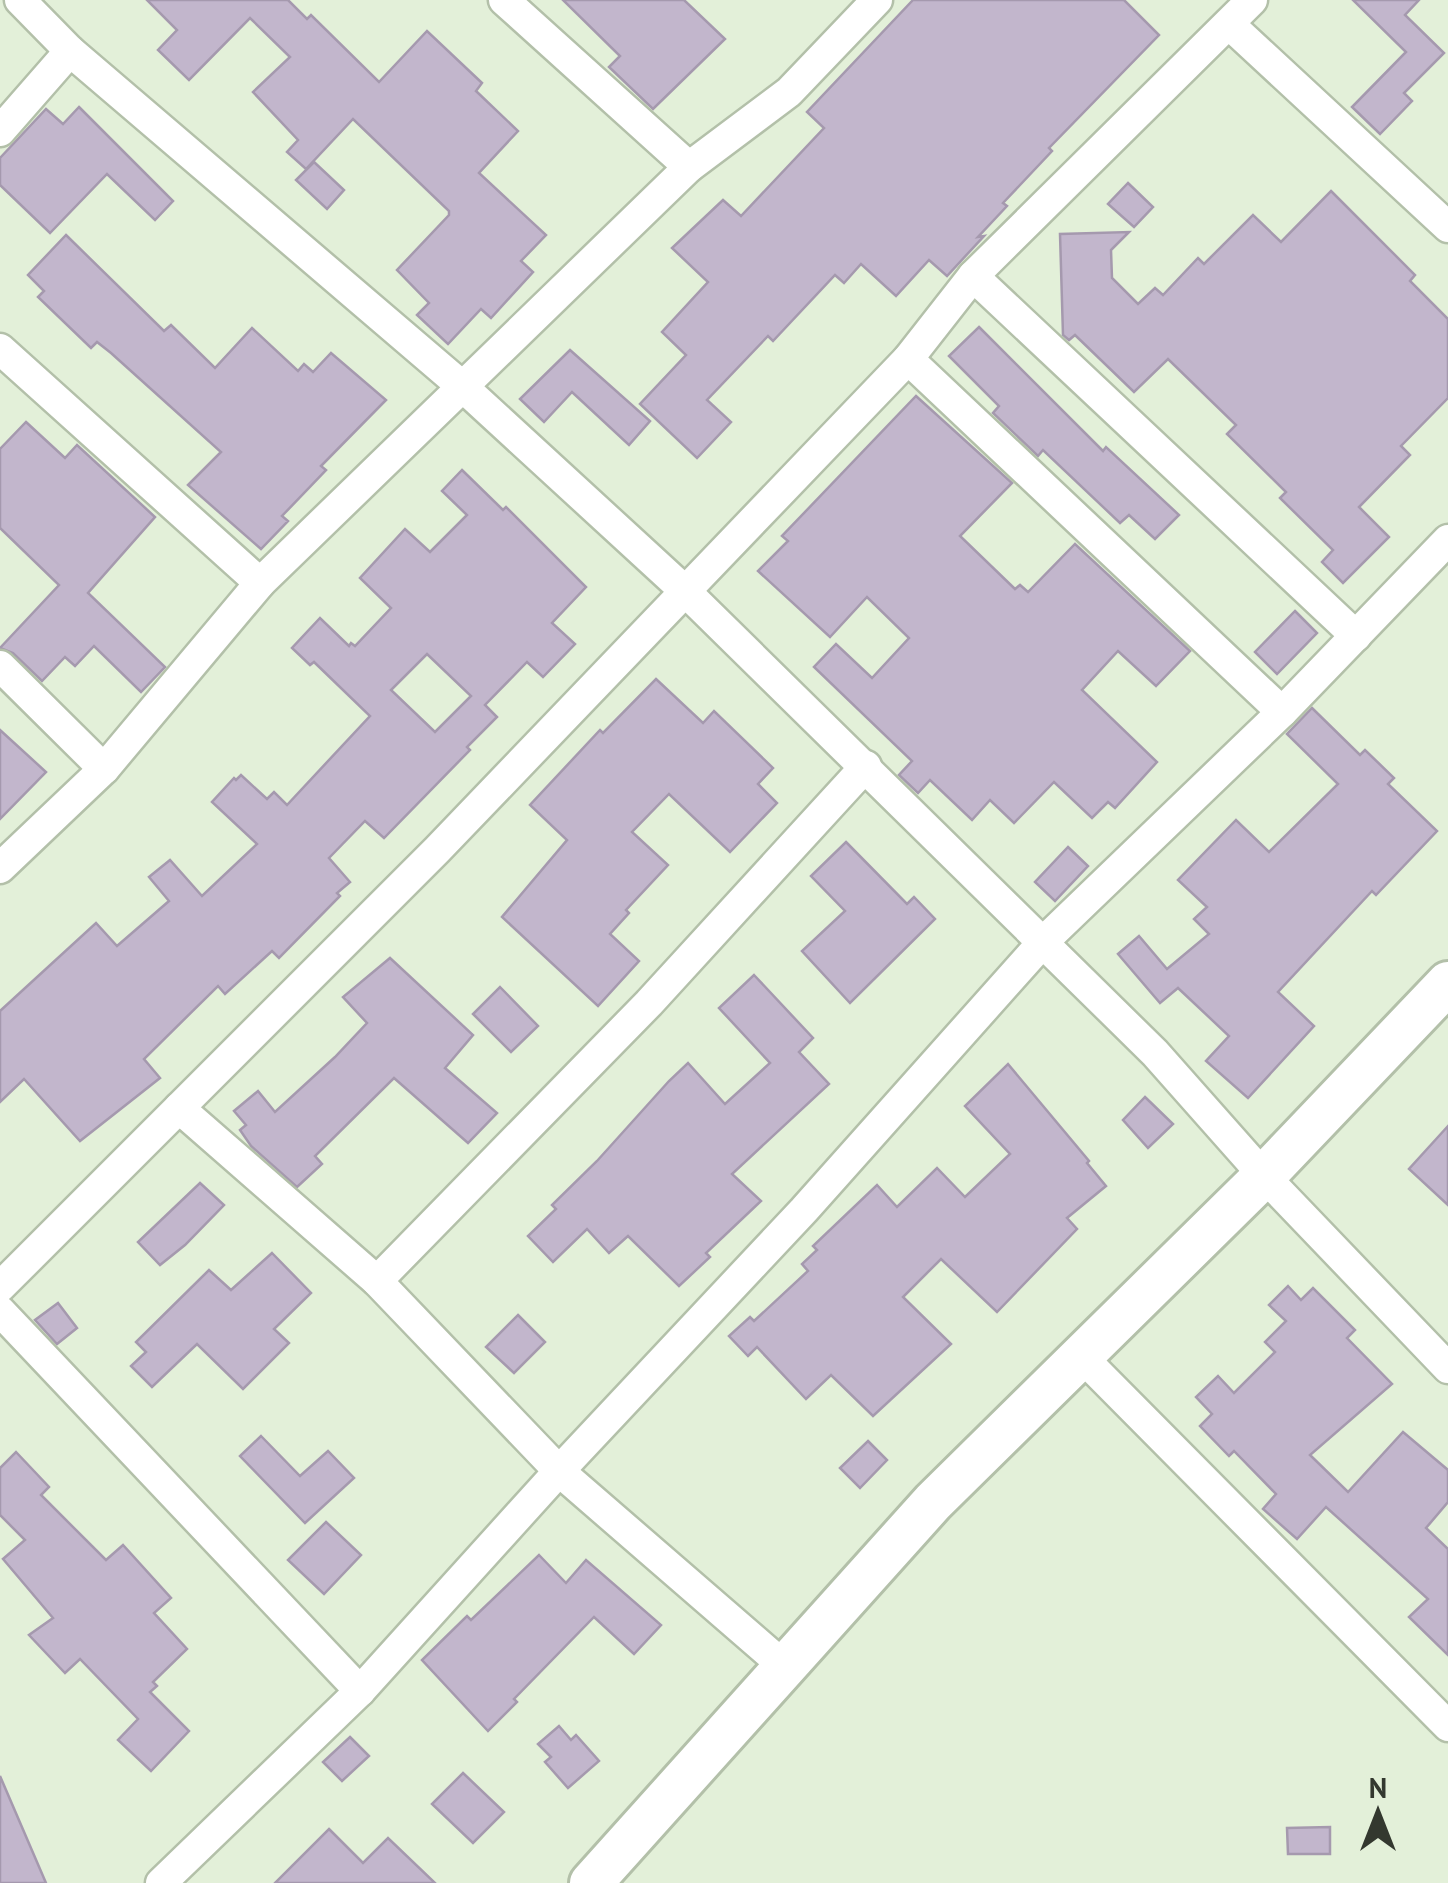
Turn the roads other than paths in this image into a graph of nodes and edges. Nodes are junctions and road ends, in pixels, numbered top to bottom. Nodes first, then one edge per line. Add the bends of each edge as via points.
1 (20, 0) edge
2 (504, 0) edge
3 (877, 0) edge
4 (1252, 0) edge
5 (1229, 24) junction
6 (70, 51) junction
7 (0, 131) edge
8 (689, 166) junction
9 (1448, 227) edge
10 (973, 276) junction
11 (0, 349) edge
12 (908, 359) junction
13 (462, 387) junction
14 (1448, 540) edge
15 (260, 583) junction
16 (684, 590) junction
17 (1356, 636) junction
18 (0, 666) edge
19 (1282, 712) junction
20 (866, 766) junction
21 (104, 768) junction
22 (0, 868) edge
23 (1043, 942) junction
24 (1448, 983) edge
25 (179, 1108) junction
26 (1264, 1176) junction
27 (377, 1281) junction
28 (0, 1287) edge
29 (0, 1311) edge
30 (1082, 1357) junction
31 (1448, 1368) edge
32 (559, 1471) junction
33 (784, 1666) junction
34 (360, 1691) junction
35 (1448, 1726) edge
36 (160, 1883) edge
37 (591, 1883) edge

1 - 6 street
2 - 8 street
3 - 8 street via 788,92
4 - 5 street
5 - 9 street
5 - 10 street
6 - 7 street
6 - 13 street
8 - 13 street
10 - 12 street
10 - 17 street
11 - 15 street
12 - 16 street
12 - 19 street
13 - 15 street
13 - 16 street
14 - 17 street
15 - 21 street
16 - 20 street
16 - 25 street
17 - 19 street
18 - 21 street
19 - 23 street
20 - 23 street
20 - 27 street via 649,1003
21 - 22 street
23 - 26 street
23 - 32 street
24 - 26 street
25 - 27 street
25 - 28 street
26 - 30 street
26 - 31 street
27 - 32 street
29 - 34 street
30 - 33 street via 933,1502
30 - 35 street
32 - 33 street
32 - 34 street
33 - 37 street
34 - 36 street

